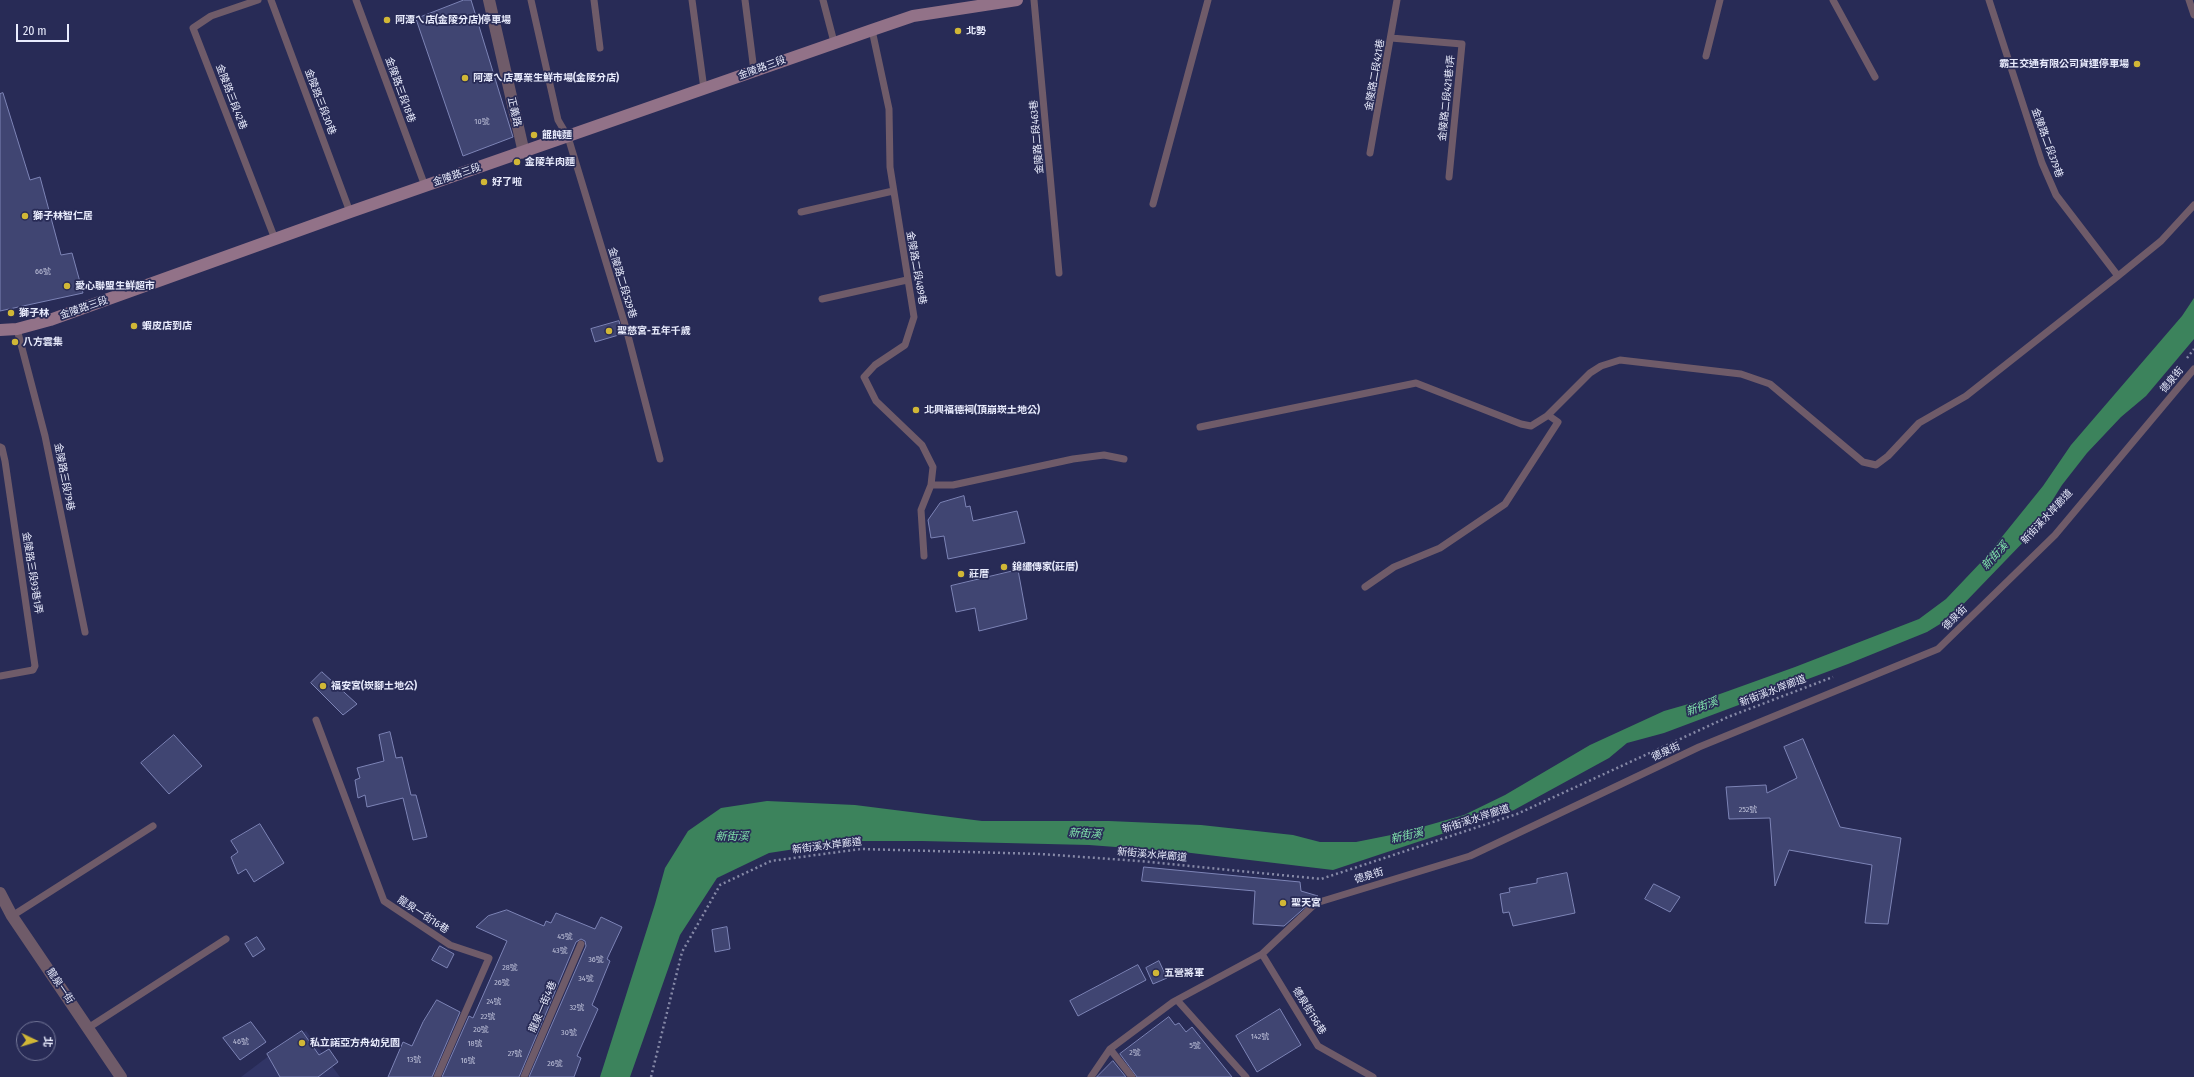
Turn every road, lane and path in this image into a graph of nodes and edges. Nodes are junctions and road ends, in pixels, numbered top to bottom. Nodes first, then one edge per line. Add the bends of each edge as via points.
1 (258, 0) edge
2 (271, 0) edge
3 (356, 0) edge
4 (489, 0) edge
5 (531, 0) edge
6 (594, 0) edge
7 (692, 0) edge
8 (745, 0) edge
9 (823, 0) edge
10 (1017, 0) edge
11 (1034, 0) edge
12 (1208, 0) edge
13 (1397, 0) edge
14 (1720, 0) edge
15 (1833, 0) edge
16 (1989, 0) edge
17 (2189, 0) edge
18 (2194, 15) edge
19 (872, 30) junction
20 (1392, 38) junction
21 (834, 42) junction
22 (600, 48) dead end
23 (1706, 56) dead end
24 (754, 71) junction
25 (1875, 77) dead end
26 (704, 89) junction
27 (568, 137) junction
28 (524, 153) junction
29 (1370, 153) dead end
30 (1449, 176) dead end
31 (425, 186) junction
32 (893, 190) junction
33 (1153, 204) dead end
34 (2194, 205) edge
35 (350, 212) junction
36 (801, 212) dead end
37 (276, 239) junction
38 (1059, 273) dead end
39 (2118, 276) junction
40 (907, 280) junction
41 (822, 299) dead end
42 (17, 328) junction
43 (0, 330) edge
44 (2194, 349) edge
45 (2184, 361) dead end
46 (2194, 369) edge
47 (1548, 415) junction
48 (1200, 427) dead end
49 (0, 447) edge
50 (660, 458) dead end
51 (1124, 459) dead end
52 (931, 485) junction
53 (924, 556) dead end
54 (1366, 587) dead end
55 (84, 632) dead end
56 (1840, 674) dead end
57 (0, 676) edge
58 (316, 720) dead end
59 (153, 826) dead end
60 (0, 894) edge
61 (12, 916) junction
62 (226, 939) dead end
63 (581, 944) dead end
64 (1262, 954) junction
65 (1177, 1000) junction
66 (88, 1028) junction
67 (1110, 1049) junction
68 (121, 1077) edge
69 (437, 1077) edge
70 (524, 1077) edge
71 (651, 1077) edge
72 (1091, 1077) edge
73 (1132, 1077) edge
74 (1246, 1077) edge
75 (1373, 1077) edge

1 - 37 lane, 金陵路三段42巷 via 211,16 193,28
2 - 35 lane, 金陵路三段30巷
3 - 31 lane, 金陵路三段18巷
4 - 28 street, 正義路
5 - 27 lane, 金陵路二段529巷 via 558,120
6 - 22 lane
7 - 26 lane
8 - 24 lane
9 - 21 lane
10 - 19 main road, 金陵路三段 via 913,16
11 - 38 lane, 金陵路二段463巷
12 - 33 lane
13 - 20 lane, 金陵路二段421巷
14 - 23 lane
15 - 25 lane
16 - 39 lane, 金陵路二段379巷 via 2042,163 2056,195
17 - 18 lane
19 - 21 main road, 金陵路三段
19 - 32 lane, 金陵路二段489巷 via 889,110
20 - 29 lane, 金陵路二段421巷
20 - 30 lane, 金陵路二段421巷1弄 via 1462,44
21 - 24 main road, 金陵路三段
24 - 26 main road, 金陵路三段
26 - 27 main road, 金陵路三段
27 - 28 main road, 金陵路三段
27 - 50 lane, 金陵路二段529巷 via 626,328
28 - 31 main road, 金陵路三段
31 - 35 main road, 金陵路三段
32 - 36 lane
32 - 40 lane, 金陵路二段489巷
34 - 39 lane via 2161,241
35 - 37 main road, 金陵路三段
37 - 42 main road, 金陵路三段 via 64,315
39 - 47 lane via 1966,396 1919,423 1876,465 1863,462 1770,384 1741,374 1620,360 1601,366 1590,373
40 - 41 lane
40 - 52 lane, 金陵路二段489巷 via 914,317 905,345 864,377 876,401 922,445 933,467
42 - 43 main road, 金陵路三段
42 - 55 lane, 金陵路三段79巷 via 45,436
44 - 45 path
46 - 64 lane, 德泉街 via 2055,535 1938,649 1699,747 1470,856 1316,903
47 - 48 lane via 1531,426 1521,424 1416,383
47 - 54 lane via 1558,422 1505,504 1440,548 1394,568
49 - 57 lane, 金陵路三段93巷1弄 via 5,461 35,666 33,670
51 - 52 lane via 1104,455 1073,459 953,485
52 - 53 lane via 921,510
56 - 71 path, 新街溪水岸廊道 via 1728,717 1517,814 1321,879 1041,854 861,849 771,861 720,885 682,952
58 - 69 lane, 龍泉一街16巷 via 384,901 450,945 488,958
59 - 61 lane
60 - 61 street, 龍泉一街
61 - 66 street, 龍泉一街
62 - 66 lane
63 - 70 lane, 龍泉一街4巷
64 - 65 lane, 德泉街
64 - 75 lane, 德泉街156巷 via 1318,1046
65 - 67 lane, 德泉街
65 - 74 lane
66 - 68 street, 龍泉一街
67 - 72 lane, 德泉街
67 - 73 lane

